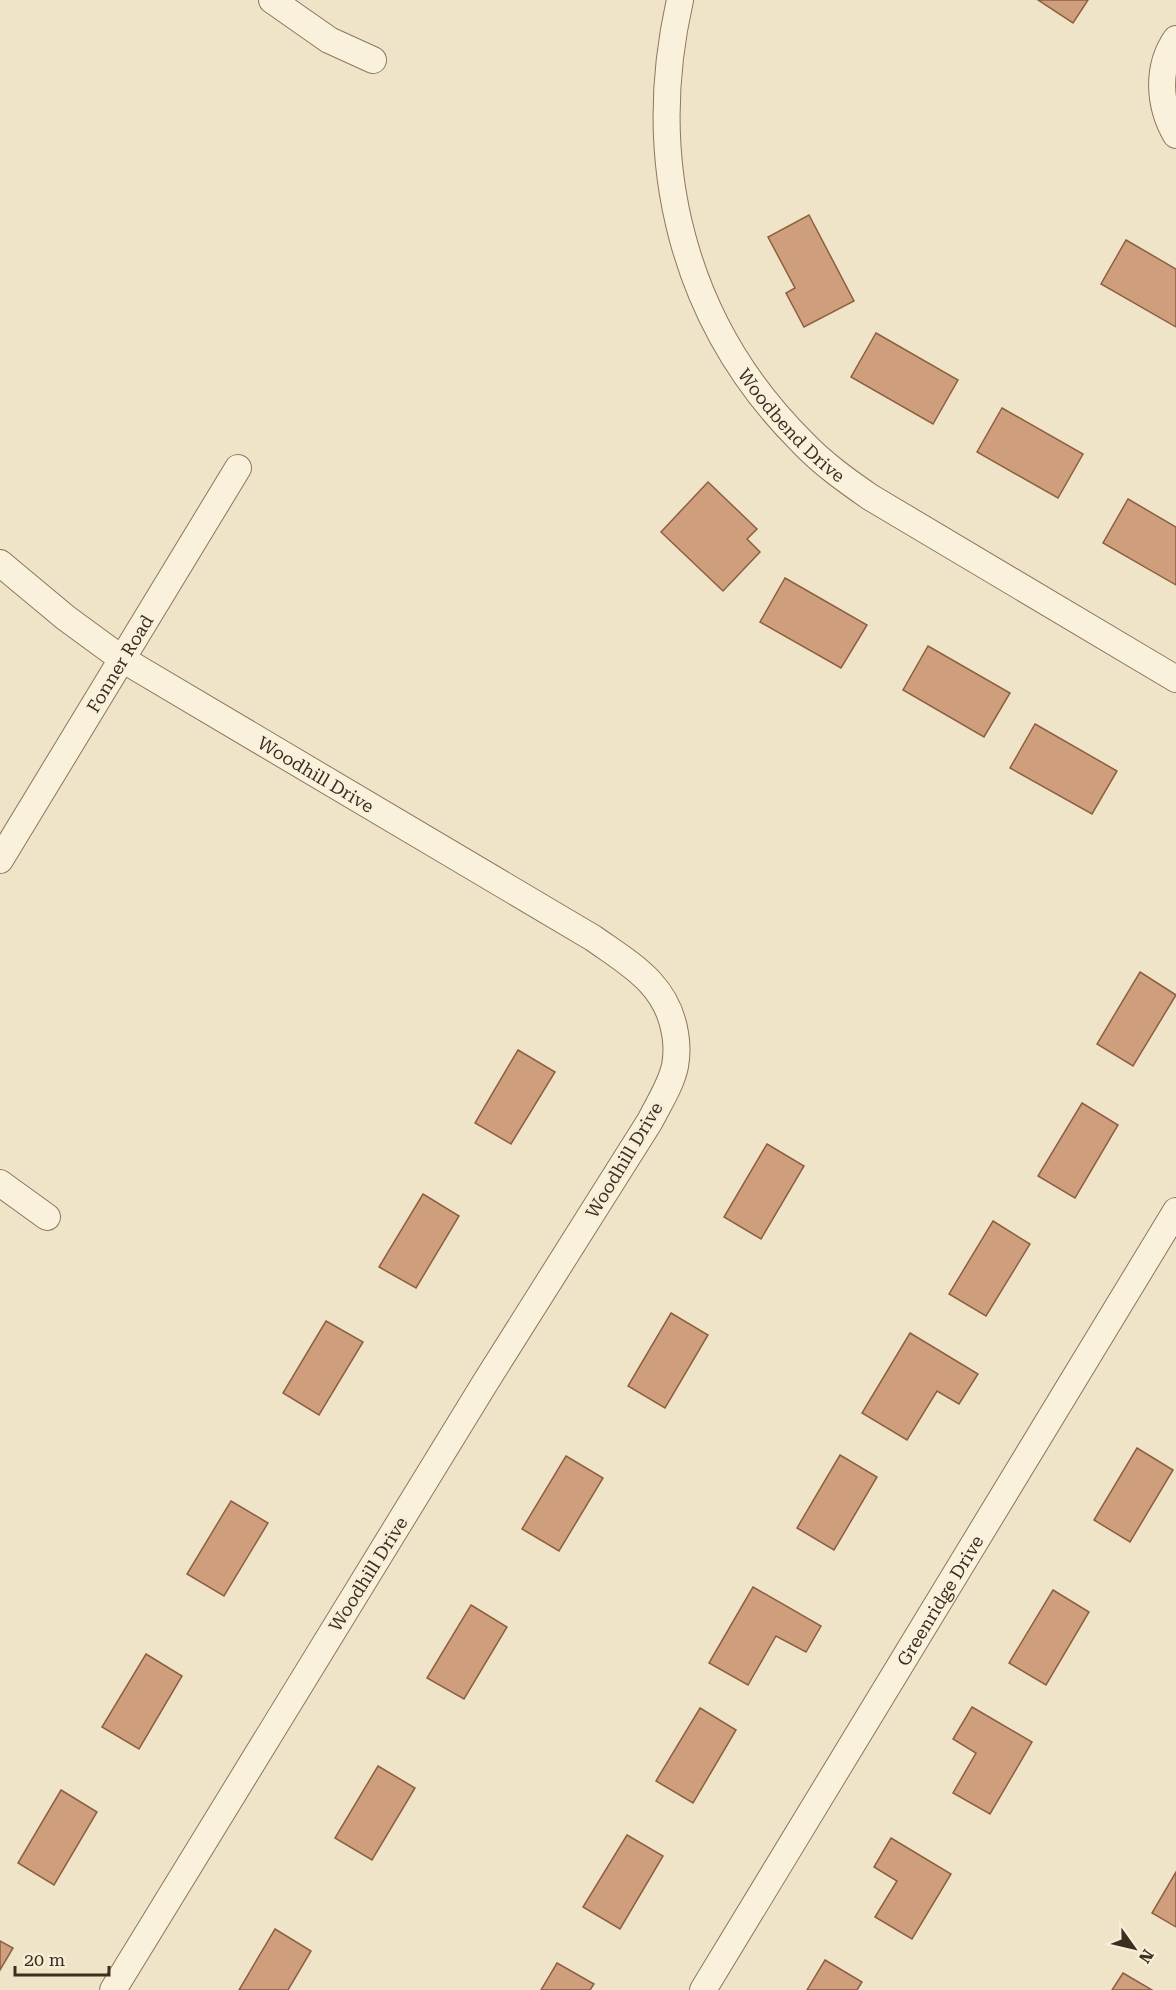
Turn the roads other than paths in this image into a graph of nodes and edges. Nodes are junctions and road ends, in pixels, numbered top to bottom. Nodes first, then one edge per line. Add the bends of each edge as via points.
1 (272, 0) edge
2 (680, 0) edge
3 (1176, 39) edge
4 (373, 60) dead end
5 (1176, 135) edge
6 (238, 468) dead end
7 (0, 563) edge
8 (122, 660) junction
9 (1176, 679) edge
10 (0, 860) edge
11 (0, 1183) edge
12 (1176, 1211) edge
13 (47, 1217) dead end
14 (113, 1990) edge
15 (703, 1990) edge

1 - 4 street via 329,40
2 - 9 street, Woodbend Drive via 672,36 666,115 675,214 695,279 714,321 757,390 803,444 870,497
3 - 5 street via 1164,68 1161,91 1169,124
6 - 8 street, Fonner Road
7 - 8 street, Woodhill Drive
8 - 10 street, Fonner Road
8 - 14 street, Woodhill Drive via 601,944 643,973 659,991 672,1018 677,1047 670,1082 650,1121 484,1383
11 - 13 street
12 - 15 street, Greenridge Drive

